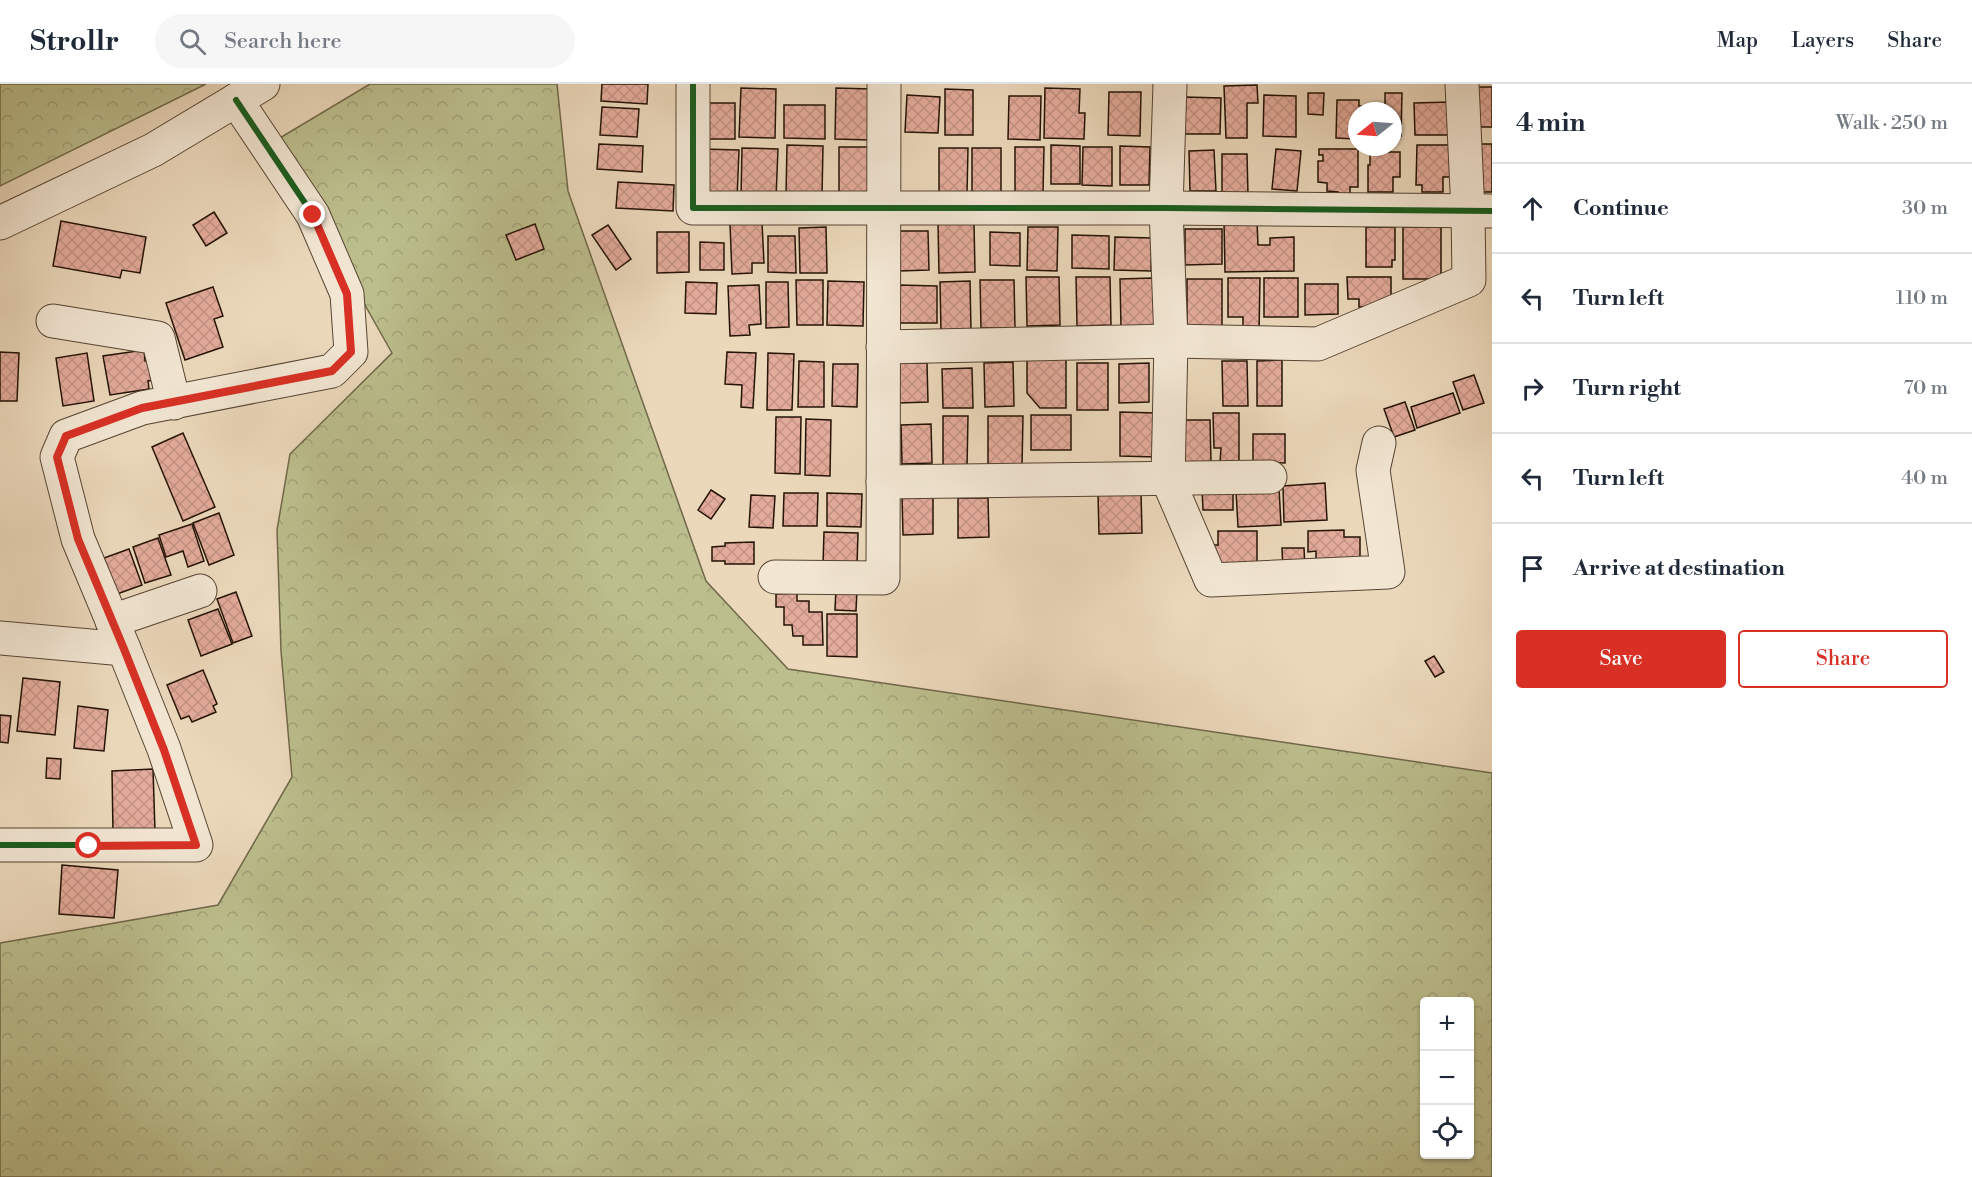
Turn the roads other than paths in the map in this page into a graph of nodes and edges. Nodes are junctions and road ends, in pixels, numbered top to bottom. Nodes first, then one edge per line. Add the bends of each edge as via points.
1 (693, 84) edge
2 (884, 84) edge
3 (1170, 84) edge
4 (1462, 84) edge
5 (250, 92) edge
6 (1166, 208) junction
7 (883, 209) junction
8 (1480, 211) edge
9 (0, 223) edge
10 (53, 321) dead end
11 (1170, 341) junction
12 (884, 347) junction
13 (174, 403) junction
14 (1379, 443) dead end
15 (1270, 477) dead end
16 (1168, 480) junction
17 (883, 482) junction
18 (776, 577) dead end
19 (200, 591) dead end
20 (118, 635) junction
21 (0, 638) edge
22 (0, 845) edge

1 - 7 street via 693,208
2 - 7 street
3 - 6 street
4 - 8 street
5 - 9 street via 153,150
5 - 13 street via 313,215 347,294 351,352 332,371
6 - 7 street
6 - 8 street
6 - 11 street
7 - 12 street
8 - 11 street via 1469,280 1318,344
10 - 13 street via 158,338
11 - 12 street
11 - 16 street
12 - 17 street
13 - 20 street via 142,408 66,436 57,457 78,539
14 - 16 street via 1373,470 1388,572 1211,580
15 - 16 street
16 - 17 street
17 - 18 street via 883,578
19 - 20 street
20 - 21 street
20 - 22 street via 164,750 196,845

